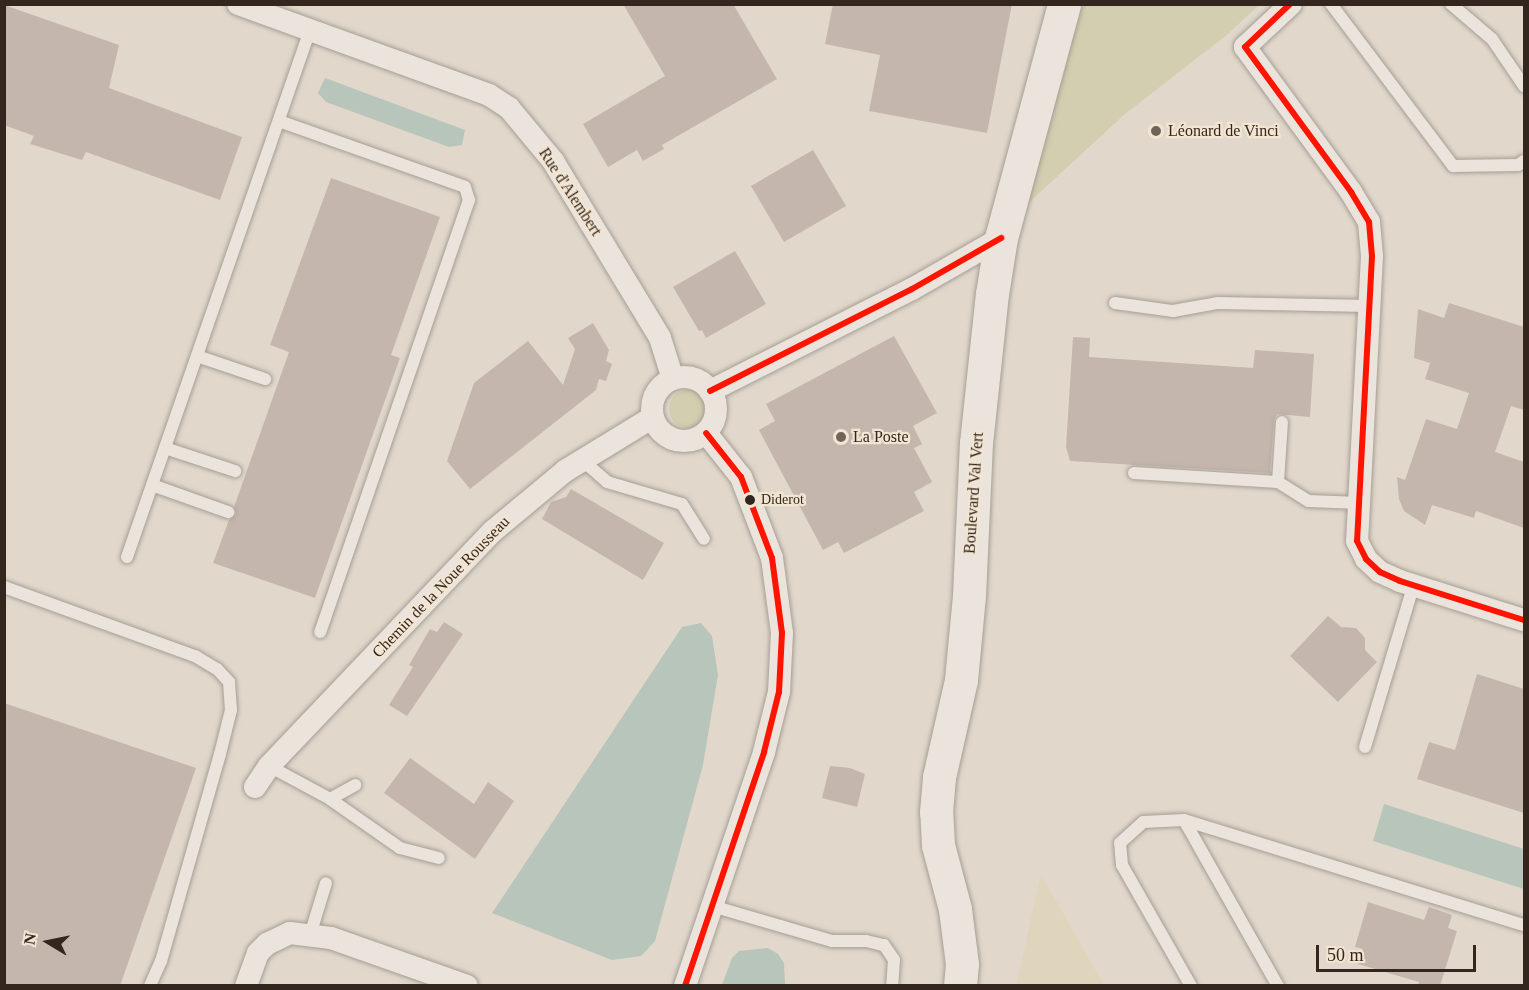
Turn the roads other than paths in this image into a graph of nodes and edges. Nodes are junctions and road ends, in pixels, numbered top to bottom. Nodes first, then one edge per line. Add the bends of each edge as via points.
1 (238, 4) edge
2 (1064, 4) edge
3 (1291, 4) edge
4 (1330, 4) edge
5 (1451, 4) edge
6 (310, 30) junction
7 (1524, 86) edge
8 (279, 121) junction
9 (1524, 161) edge
10 (1001, 238) junction
11 (1115, 303) dead end
12 (1369, 306) junction
13 (197, 356) junction
14 (265, 379) dead end
15 (673, 379) junction
16 (710, 391) junction
17 (653, 417) junction
18 (1282, 422) dead end
19 (706, 433) junction
20 (165, 448) junction
21 (582, 459) junction
22 (234, 471) dead end
23 (1134, 473) dead end
24 (1278, 482) junction
25 (152, 485) junction
26 (1359, 503) junction
27 (228, 512) dead end
28 (704, 539) dead end
29 (127, 557) dead end
30 (1414, 584) junction
31 (4, 587) edge
32 (1524, 620) edge
33 (320, 632) dead end
34 (1365, 747) dead end
35 (269, 766) junction
36 (354, 785) dead end
37 (255, 787) dead end
38 (330, 799) junction
39 (1184, 820) junction
40 (439, 858) dead end
41 (326, 883) dead end
42 (712, 906) junction
43 (1524, 926) edge
44 (310, 935) junction
45 (150, 986) edge
46 (246, 986) edge
47 (467, 986) edge
48 (685, 986) edge
49 (892, 986) edge
50 (960, 986) edge
51 (1191, 986) edge
52 (1278, 986) edge

1 - 6 street, Rue d'Alembert
2 - 10 street, Boulevard Val Vert
3 - 12 street via 1245,47 1352,192 1369,222
4 - 9 lane via 1453,166 1518,165
5 - 7 lane via 1492,39
6 - 8 lane
6 - 15 street, Rue d'Alembert via 489,95 509,108 554,161 660,338
8 - 13 lane
8 - 33 lane via 465,187 469,200
10 - 16 street via 927,281
10 - 50 street, Boulevard Val Vert via 976,443 961,680 939,777 936,812 938,845 955,909 961,953
11 - 12 lane via 1173,311 1218,303
12 - 26 street
13 - 14 lane
13 - 20 lane
15 - 16 street via 693,379
15 - 17 street via 657,392
16 - 19 street via 716,408
17 - 19 street via 659,430 676,441 696,440
17 - 21 street, Chemin de la Noue Rousseau
18 - 24 lane
19 - 42 street via 741,477 772,558 782,633 779,692 769,732
20 - 22 lane
20 - 25 lane
21 - 28 lane via 607,482 682,504
21 - 35 street, Chemin de la Noue Rousseau via 493,531
23 - 24 lane
24 - 26 lane via 1309,501
25 - 27 lane
25 - 29 lane
26 - 30 street via 1358,541 1366,559 1380,572
30 - 32 street
30 - 34 lane
31 - 45 lane via 195,656 217,669 229,682 231,710 220,754 161,961
35 - 37 street, Chemin de la Noue Rousseau
35 - 38 lane
36 - 38 lane
38 - 40 lane via 400,848
39 - 43 lane
39 - 51 lane via 1143,822 1120,843 1122,865
39 - 52 lane
41 - 44 lane
42 - 48 street
42 - 49 lane via 832,941 884,945 894,960
44 - 46 street via 290,933 267,944 258,953
44 - 47 street via 331,938

